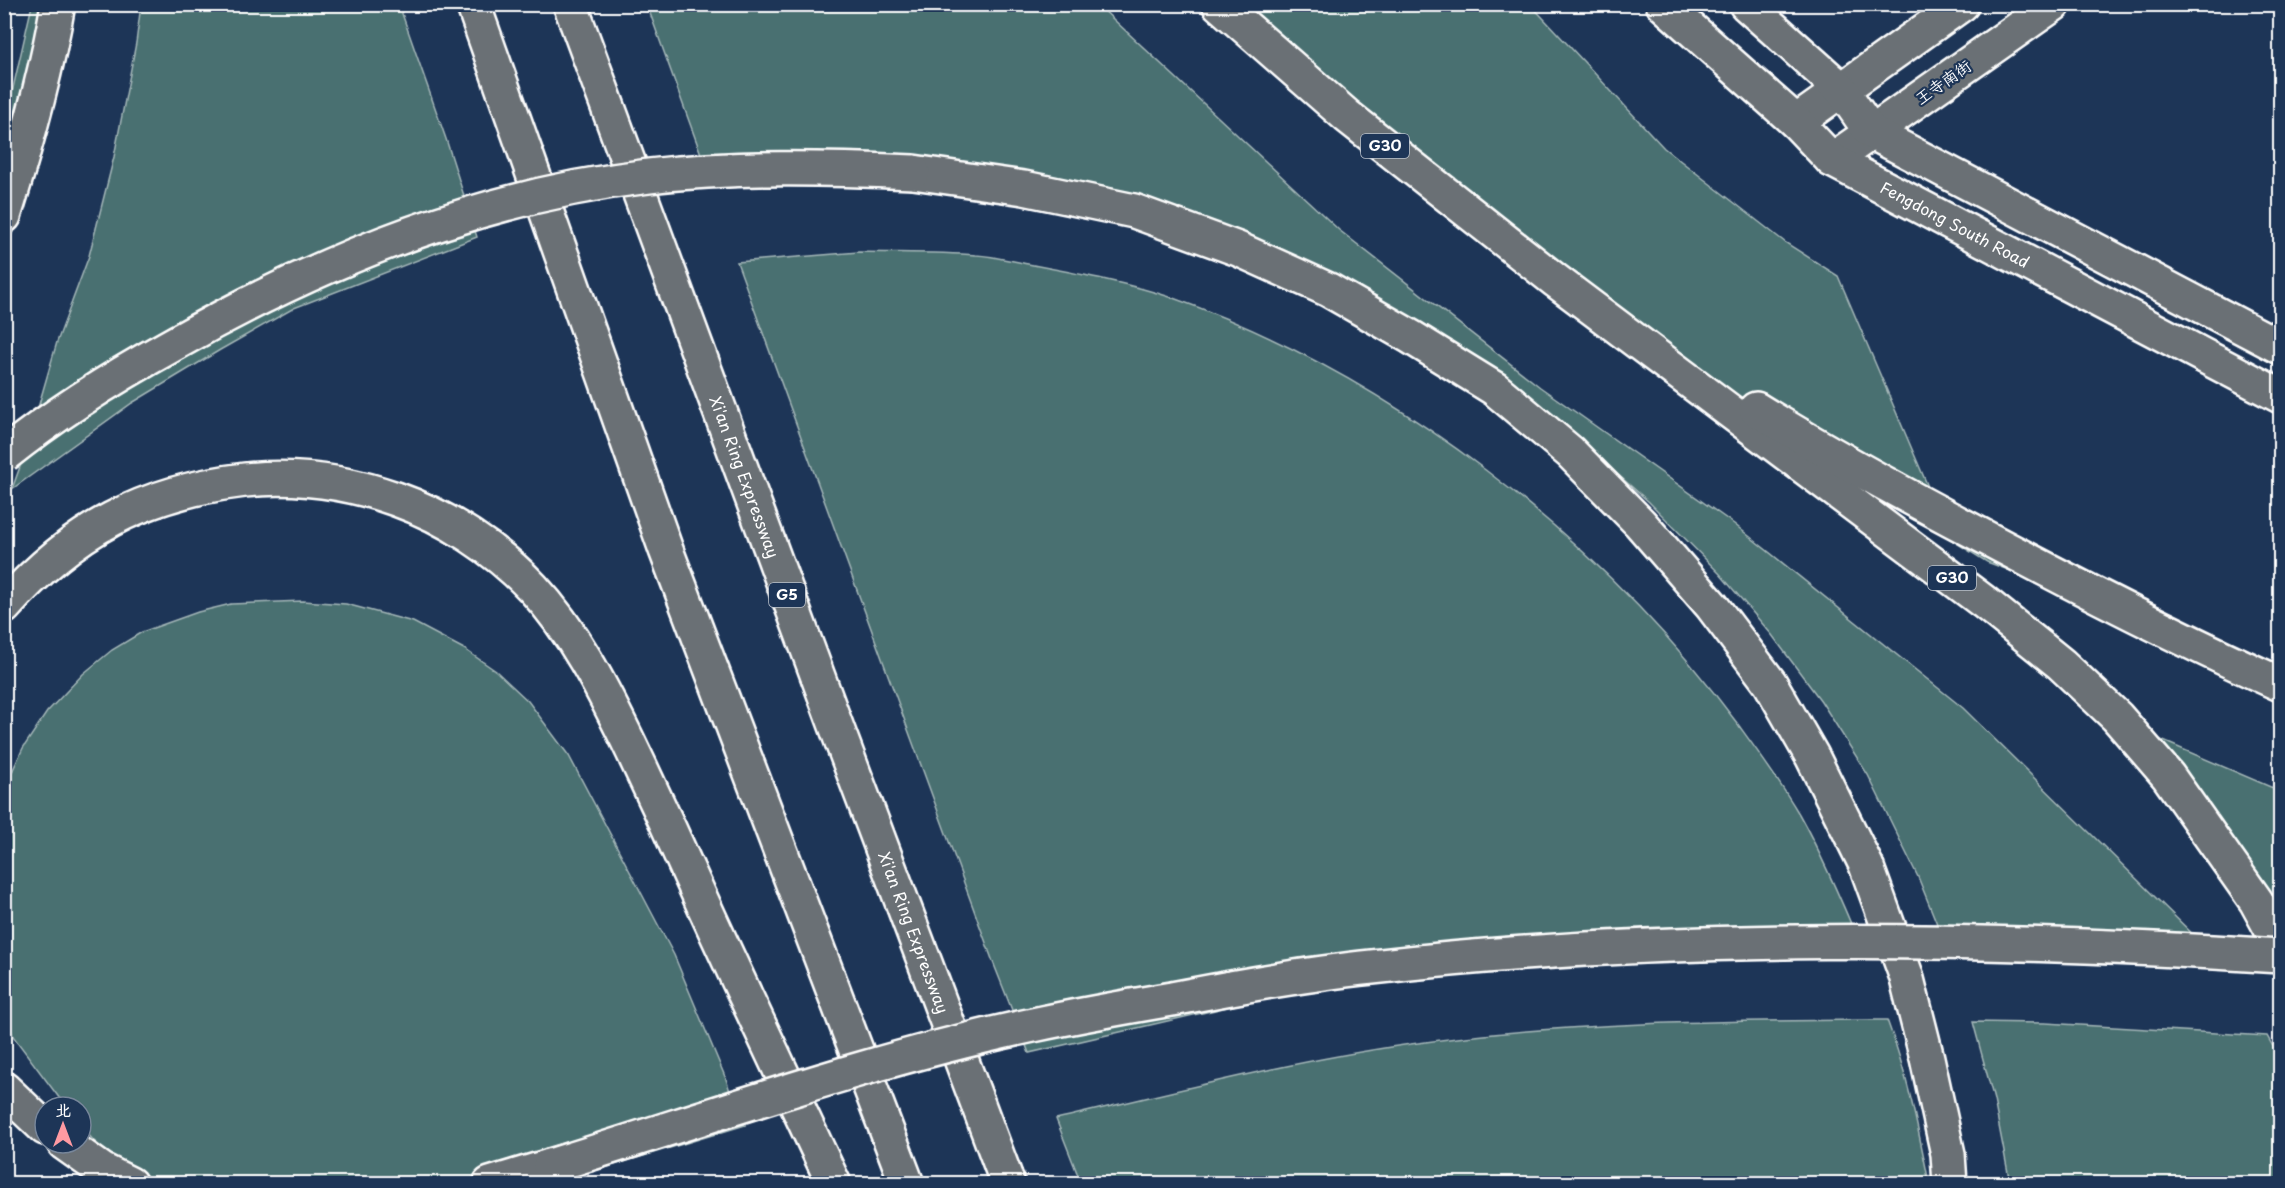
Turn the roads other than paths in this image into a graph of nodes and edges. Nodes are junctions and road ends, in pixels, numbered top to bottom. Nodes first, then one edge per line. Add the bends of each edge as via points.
1 (58, 4) edge
2 (473, 4) edge
3 (570, 4) edge
4 (1219, 4) edge
5 (1663, 4) edge
6 (1746, 4) edge
7 (1962, 4) edge
8 (2054, 4) edge
9 (1841, 89) junction
10 (1796, 122) junction
11 (1871, 132) junction
12 (1832, 160) junction
13 (4, 216) edge
14 (1555, 280) junction
15 (2280, 347) edge
16 (2280, 396) edge
17 (4, 455) edge
18 (4, 607) edge
19 (2280, 684) edge
20 (2280, 945) edge
21 (2280, 956) edge
22 (4, 1089) edge
23 (33, 1117) edge
24 (81, 1155) edge
25 (130, 1184) edge
26 (490, 1184) edge
27 (834, 1184) edge
28 (907, 1184) edge
29 (1008, 1184) edge
30 (1950, 1184) edge

1 - 13 main road via 27,142
2 - 28 main road via 666,550
3 - 29 main road, Xi'an Ring Expressway / G5
4 - 14 main road, G30 via 1347,116
5 - 10 main road, Fengdong South Road
6 - 9 main road
7 - 9 main road
8 - 11 main road, 王寺南街
9 - 10 main road
9 - 11 main road
10 - 12 main road, Fengdong South Road
11 - 12 main road, 王寺南街
11 - 15 main road
12 - 16 main road, Fengdong South Road
14 - 19 main road via 1773,419 1925,505 2073,584
14 - 20 main road, G30 via 2061,664 2117,717 2168,776 2256,901
17 - 30 main road, bridge via 131,368 237,308 358,253 470,213 573,188 720,169 912,172 1024,188 1134,211 1238,249 1329,290 1495,389 1570,452 1640,523 1712,606 1770,683 1812,756 1866,865 1906,975 1943,1132
18 - 27 main road via 53,558 99,525 147,502 206,485 262,479 316,480 419,507 465,532 533,588 586,660 655,796
21 - 26 main road, bridge via 2096,946 1806,941 1655,945 1372,967 1250,984 1032,1025 903,1057
22 - 23 main road
24 - 25 main road

